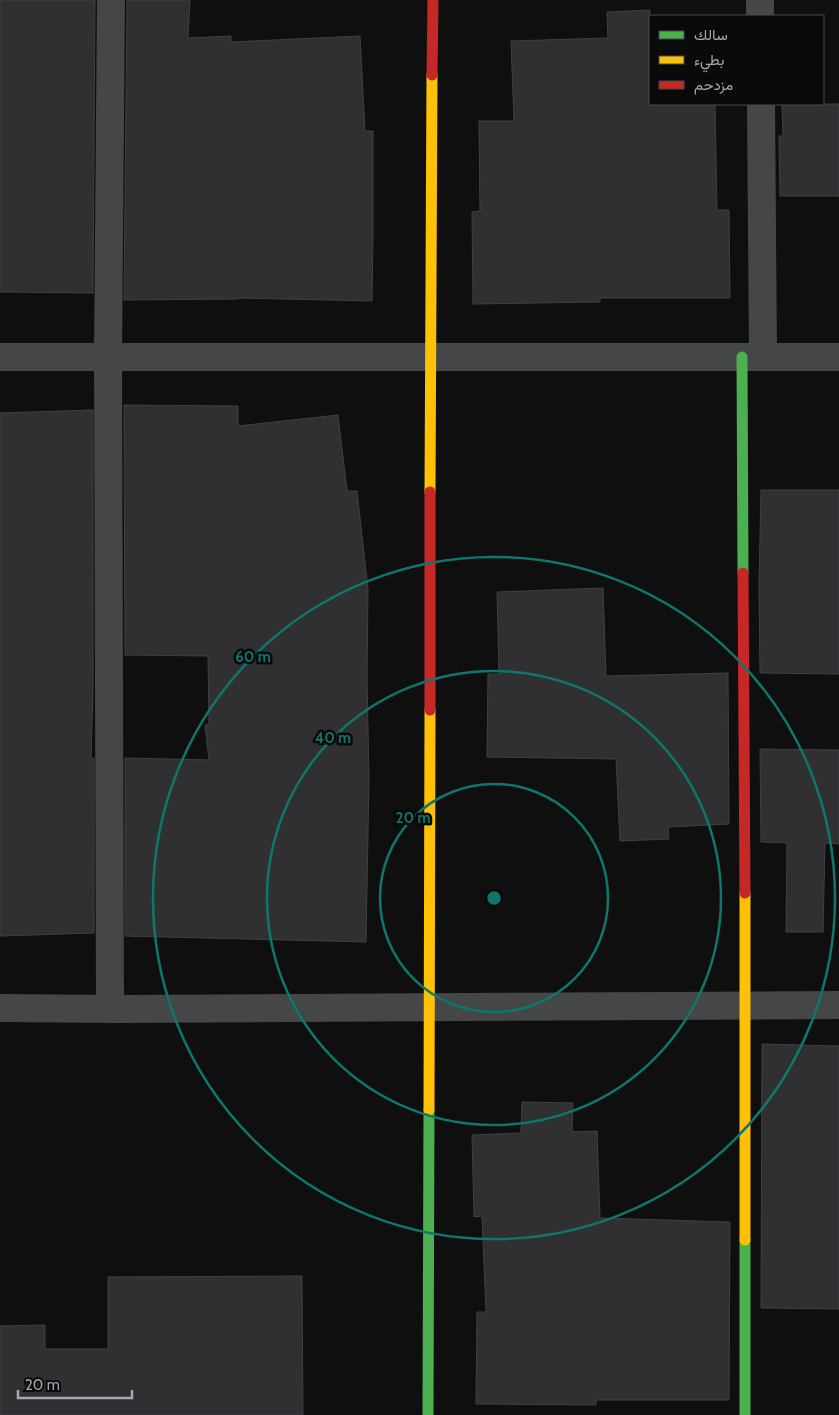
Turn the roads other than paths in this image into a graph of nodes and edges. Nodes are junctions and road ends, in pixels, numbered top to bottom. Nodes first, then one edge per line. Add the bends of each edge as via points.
1 (111, 0) edge
2 (433, 0) edge
3 (760, 0) edge
4 (760, 15) edge
5 (761, 105) edge
6 (0, 358) edge
7 (108, 358) junction
8 (430, 358) junction
9 (752, 358) junction
10 (839, 358) edge
11 (746, 1005) junction
12 (839, 1005) edge
13 (430, 1007) junction
14 (0, 1008) edge
15 (110, 1009) junction
16 (428, 1415) edge
17 (745, 1415) edge

1 - 7 street
2 - 8 street
3 - 4 street
5 - 9 street
6 - 7 street
7 - 8 street
7 - 15 street
8 - 9 street
8 - 13 street
9 - 10 street
9 - 11 street
11 - 12 street
11 - 13 street
11 - 17 street
13 - 15 street
13 - 16 street
14 - 15 street

